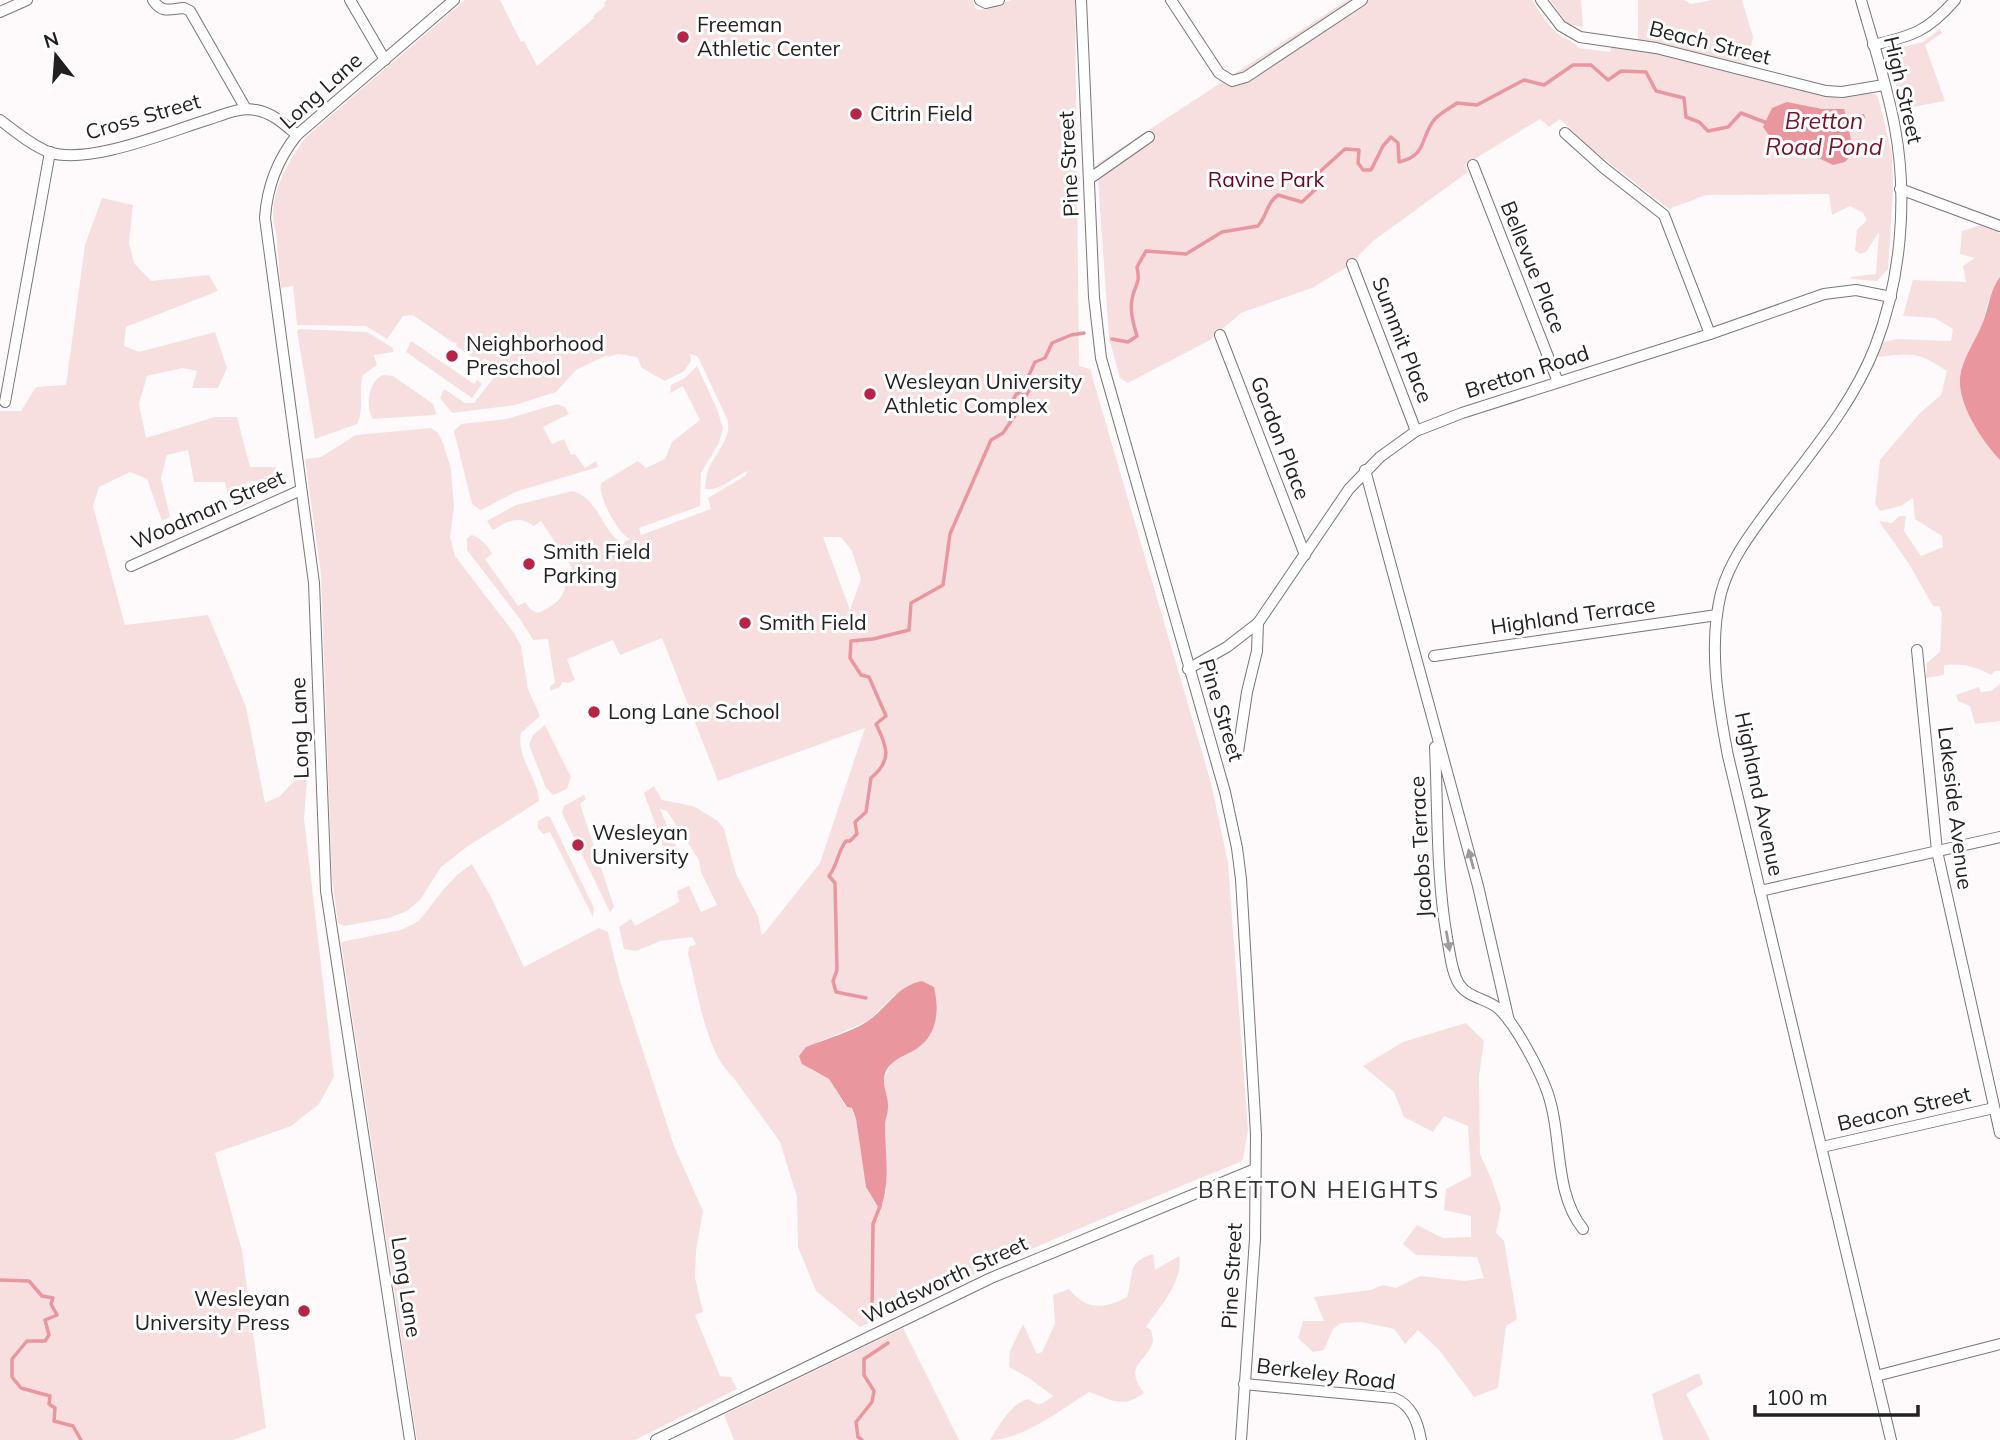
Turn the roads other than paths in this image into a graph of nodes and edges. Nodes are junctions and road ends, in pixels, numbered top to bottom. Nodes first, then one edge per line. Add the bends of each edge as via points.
1 (27, 0) edge
2 (153, 0) edge
3 (350, 0) edge
4 (454, 0) edge
5 (980, 0) edge
6 (999, 0) edge
7 (1081, 0) edge
8 (1171, 0) edge
9 (1541, 0) edge
10 (1861, 0) edge
11 (1955, 0) edge
12 (1355, 2) edge
13 (0, 12) edge
14 (1873, 45) junction
15 (385, 60) junction
16 (1884, 85) junction
17 (246, 109) junction
18 (0, 120) edge
19 (1565, 133) dead end
20 (297, 135) junction
21 (1149, 137) dead end
22 (50, 152) junction
23 (1473, 165) dead end
24 (1089, 179) junction
25 (1900, 190) junction
26 (2000, 226) edge
27 (1352, 264) dead end
28 (1891, 297) junction
29 (1710, 334) junction
30 (1220, 335) dead end
31 (1558, 382) junction
32 (5, 402) dead end
33 (1416, 431) junction
34 (1365, 470) junction
35 (302, 490) junction
36 (1305, 555) junction
37 (131, 566) dead end
38 (1717, 615) junction
39 (1258, 623) junction
40 (1917, 650) dead end
41 (1434, 656) dead end
42 (1188, 668) junction
43 (1433, 726) junction
44 (1238, 752) dead end
45 (2000, 836) edge
46 (1937, 851) junction
47 (1760, 891) junction
48 (1509, 1021) junction
49 (1994, 1108) junction
50 (2000, 1133) edge
51 (1822, 1147) junction
52 (1255, 1169) junction
53 (1583, 1229) dead end
54 (2000, 1344) edge
55 (1876, 1376) junction
56 (1244, 1384) junction
57 (410, 1440) edge
58 (656, 1440) edge
59 (1241, 1440) edge
60 (1421, 1440) edge
61 (1891, 1440) edge

1 - 13 street
2 - 17 street via 161,9 190,11
3 - 15 street
4 - 15 street
5 - 6 street
7 - 24 street, Pine Street
8 - 12 street via 1219,73 1233,81 1246,77
9 - 16 street, Beach Street via 1561,26 1580,37 1656,48 1826,91
10 - 14 street, High Street
11 - 14 street via 1918,33
14 - 16 street, High Street
15 - 20 street, Long Lane
16 - 25 street, High Street via 1898,147
17 - 20 street via 270,115
17 - 22 street, Cross Street via 99,152 66,156
18 - 22 street, Cross Street
19 - 29 street via 1664,215
20 - 35 street, Long Lane via 273,177 265,219
21 - 24 street
22 - 32 street
23 - 31 street, Bellevue Place
24 - 42 street, Pine Street via 1101,358
25 - 26 street
25 - 28 street, Highland Avenue
27 - 33 street, Summit Place
28 - 29 street, Bretton Road via 1840,290
28 - 38 street, Highland Avenue via 1857,384 1739,551
29 - 31 street, Bretton Road
30 - 36 street, Gordon Place
31 - 33 street, Bretton Road
33 - 34 street, Bretton Road
34 - 36 street, Bretton Road
34 - 43 street, Jacobs Terrace
35 - 37 street, Woodman Street
35 - 57 street, Long Lane via 316,614 326,891
36 - 39 street, Bretton Road
38 - 41 street, Highland Terrace
38 - 47 street, Highland Avenue via 1722,723
39 - 42 street, Bretton Road
39 - 44 street
40 - 46 street, Lakeside Avenue
42 - 52 street, Pine Street via 1237,848
48 -> 43 street, Jacobs Terrace via 1478,886
43 -> 48 street, Jacobs Terrace via 1439,885 1454,972 1464,990 1492,1004
45 - 46 street
46 - 47 street
46 - 49 street, Lakeside Avenue
47 - 51 street, Highland Avenue
48 - 53 street, Jacobs Terrace via 1541,1076 1552,1109 1567,1198
49 - 50 street, Lakeside Avenue
49 - 51 street, Beacon Street
51 - 55 street, Highland Avenue
52 - 56 street, Pine Street via 1255,1239
52 - 58 street, Wadsworth Street via 990,1278
54 - 55 street
55 - 61 street, Highland Avenue
56 - 59 street, Pine Street
56 - 60 street, Berkeley Road via 1394,1398 1412,1412

